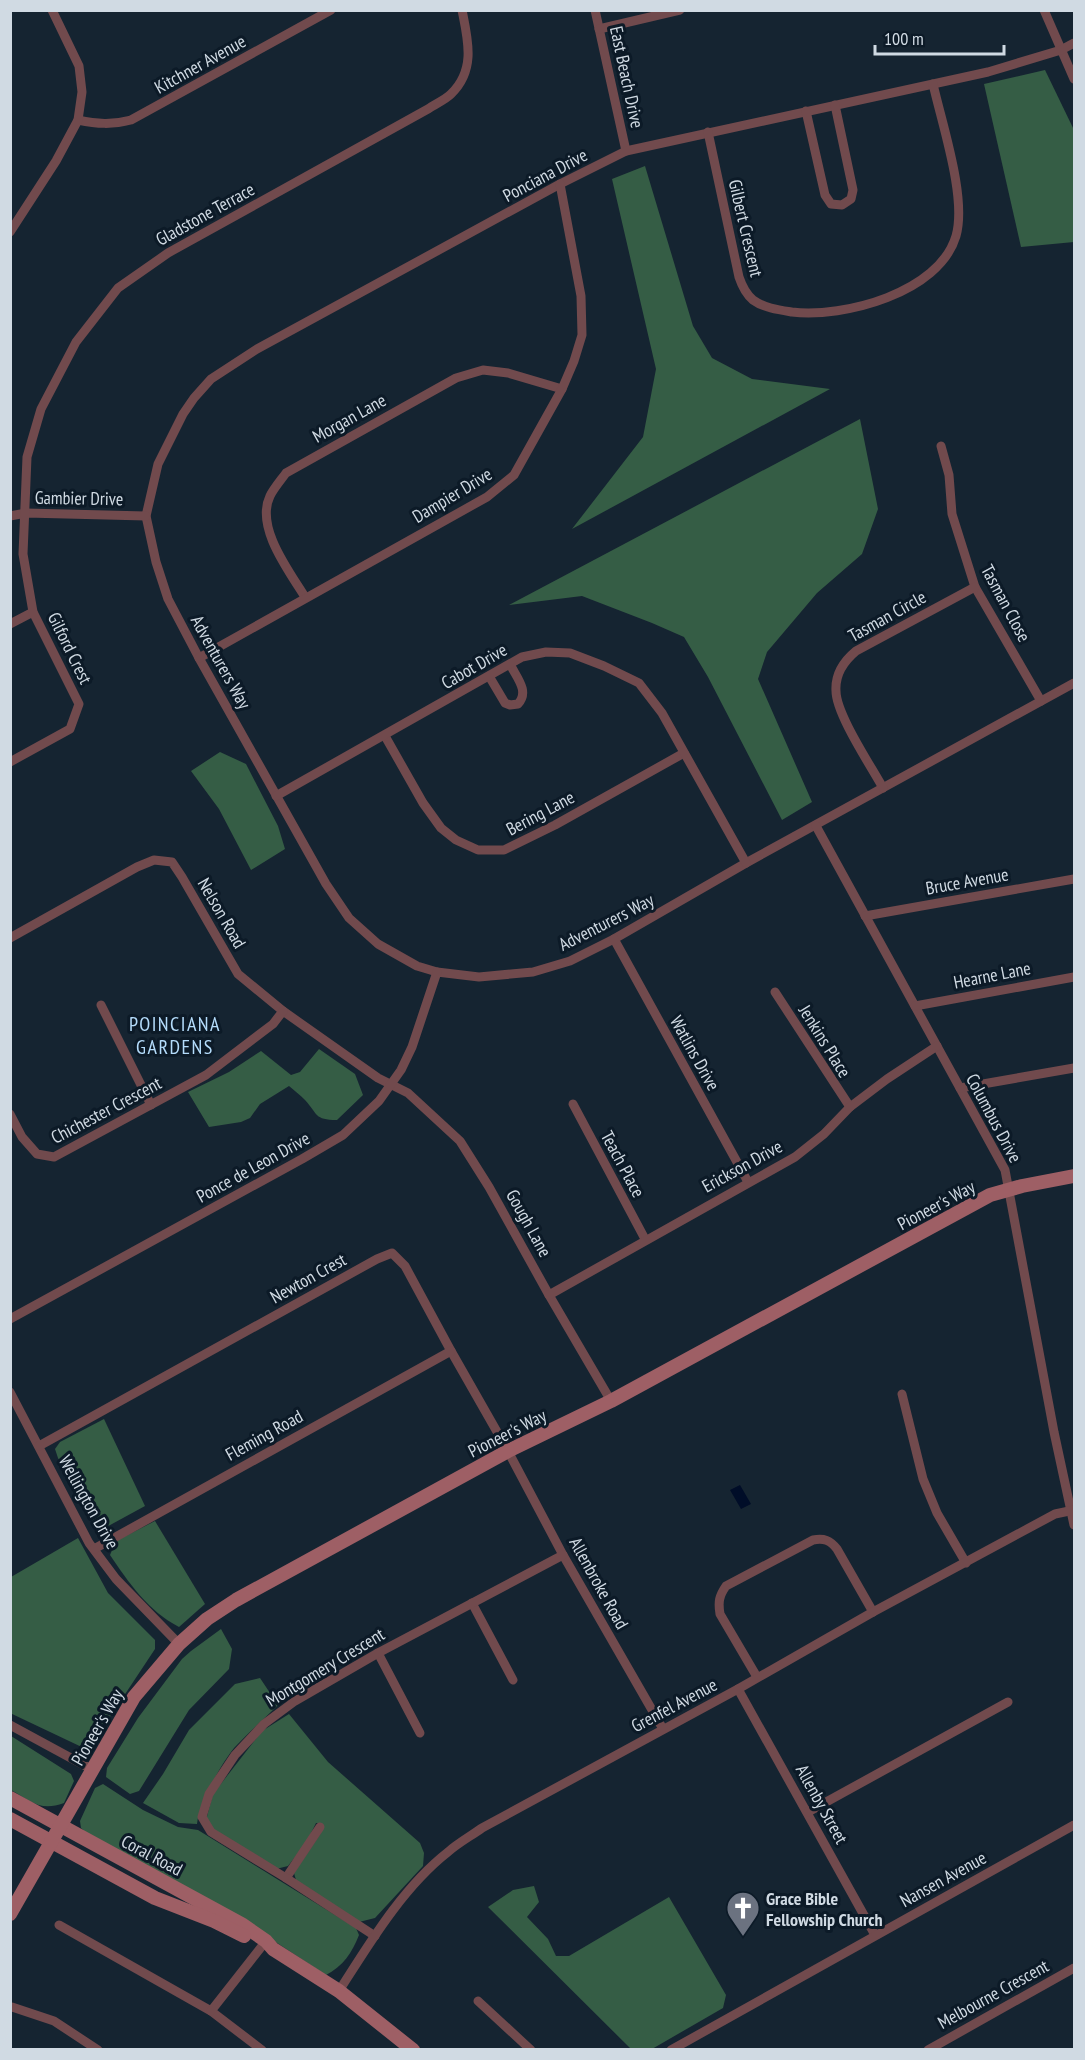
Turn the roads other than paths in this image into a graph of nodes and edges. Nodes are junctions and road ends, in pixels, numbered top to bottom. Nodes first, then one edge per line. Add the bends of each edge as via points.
1 (331, 10) edge
2 (462, 10) edge
3 (595, 10) edge
4 (680, 10) edge
5 (1044, 10) edge
6 (54, 11) edge
7 (599, 29) junction
8 (1074, 43) edge
9 (1061, 50) junction
10 (1074, 79) edge
11 (933, 84) junction
12 (835, 105) junction
13 (806, 111) junction
14 (78, 120) junction
15 (708, 132) junction
16 (626, 151) junction
17 (560, 184) junction
18 (10, 232) edge
19 (562, 389) junction
20 (941, 446) dead end
21 (26, 513) junction
22 (10, 516) edge
23 (146, 516) junction
24 (975, 587) junction
25 (305, 597) junction
26 (33, 612) junction
27 (10, 624) edge
28 (199, 658) junction
29 (510, 664) junction
30 (489, 676) junction
31 (1074, 683) edge
32 (1041, 701) junction
33 (385, 735) junction
34 (684, 753) junction
35 (10, 762) edge
36 (883, 788) junction
37 (276, 796) junction
38 (816, 826) junction
39 (746, 863) junction
40 (1074, 879) edge
41 (865, 916) junction
42 (10, 938) edge
43 (614, 939) junction
44 (436, 972) junction
45 (1074, 977) edge
46 (775, 992) dead end
47 (101, 1005) dead end
48 (915, 1006) junction
49 (284, 1011) junction
50 (937, 1046) junction
51 (1074, 1068) edge
52 (391, 1084) junction
53 (960, 1088) junction
54 (573, 1104) dead end
55 (151, 1105) junction
56 (850, 1107) junction
57 (10, 1114) edge
58 (1074, 1176) edge
59 (748, 1182) junction
60 (1008, 1190) junction
61 (645, 1239) junction
62 (549, 1295) junction
63 (10, 1319) edge
64 (450, 1351) junction
65 (10, 1392) edge
66 (902, 1394) dead end
67 (611, 1401) junction
68 (39, 1446) junction
69 (508, 1451) junction
70 (1072, 1510) edge
71 (1074, 1525) edge
72 (94, 1549) junction
73 (563, 1555) junction
74 (966, 1563) junction
75 (472, 1603) junction
76 (873, 1612) junction
77 (179, 1644) junction
78 (378, 1653) junction
79 (757, 1677) junction
80 (513, 1680) dead end
81 (738, 1689) junction
82 (1008, 1702) dead end
83 (10, 1725) edge
84 (663, 1729) junction
85 (420, 1733) dead end
86 (93, 1770) junction
87 (10, 1798) edge
88 (808, 1812) junction
89 (10, 1819) edge
90 (60, 1826) junction
91 (1074, 1826) edge
92 (320, 1827) dead end
93 (51, 1840) junction
94 (286, 1878) junction
95 (10, 1914) edge
96 (59, 1925) dead end
97 (875, 1935) junction
98 (375, 1936) junction
99 (267, 1945) junction
100 (1074, 1968) edge
101 (339, 1991) junction
102 (478, 2001) dead end
103 (12, 2007) edge
104 (211, 2011) junction
105 (98, 2049) edge
106 (262, 2049) edge
107 (413, 2049) edge
108 (531, 2049) edge
109 (670, 2049) edge
110 (928, 2049) edge

1 - 14 street, Kitchner Avenue via 131,120 117,124
2 - 21 street, Gladstone Terrace via 468,67 452,93 428,110 168,253 118,288 76,342 41,409 27,457
3 - 7 street, East Beach Drive
4 - 7 street
5 - 9 street
6 - 14 street via 79,66 82,92
7 - 16 street, East Beach Drive
8 - 9 street, Ponciana Drive
9 - 10 street
9 - 11 street, Ponciana Drive
11 - 12 street, Ponciana Drive
11 - 15 street, Gilbert Crescent via 959,201 956,238 944,259 919,280 884,299 847,310 818,313 775,309 761,305 745,291
12 - 13 street, Ponciana Drive
12 - 13 street via 853,190 851,199 842,205 831,204 825,195
13 - 15 street, Ponciana Drive
14 - 18 street
15 - 16 street, Ponciana Drive
16 - 17 street, Ponciana Drive
17 - 19 street, Dampier Drive via 581,296 582,335
17 - 23 street, Ponciana Drive via 257,349 211,379 183,414 158,464
19 - 25 street, Dampier Drive via 514,475 487,497
19 - 25 street, Morgan Lane via 483,370 456,378 286,473 270,496 266,511 279,555
20 - 24 street, Tasman Close via 949,475 952,514
21 - 22 street, Gambier Drive
21 - 23 street, Gambier Drive
21 - 26 street, Gilford Crest via 23,555
23 - 28 street, Adventurers Way via 168,599
24 - 32 street, Tasman Close
24 - 36 street, Tasman Circle via 856,651 844,663 835,693
25 - 28 street, Dampier Drive
26 - 27 street
26 - 35 street, Gilford Crest via 79,704 70,729
28 - 37 street, Adventurers Way
29 - 30 street, Cabot Drive
29 - 30 street via 523,690 518,704 505,703
29 - 34 street, Cabot Drive via 546,651 570,653 639,683 662,712
30 - 33 street, Cabot Drive
31 - 32 street, Adventurers Way
32 - 36 street, Adventurers Way
33 - 34 street, Bering Lane via 441,828 478,850 504,850
33 - 37 street, Cabot Drive
34 - 39 street, Cabot Drive
36 - 38 street, Adventurers Way
37 - 44 street, Adventurers Way via 349,918 378,944
38 - 39 street, Adventurers Way
38 - 41 street, Columbus Drive
39 - 43 street, Adventurers Way
40 - 41 street, Bruce Avenue
41 - 48 street, Columbus Drive
42 - 49 street, Nelson Road via 137,867 154,860 172,862 238,974
43 - 44 street, Adventurers Way via 570,961 533,972 479,977
43 - 59 street, Watlins Drive
44 - 52 street, Ponce de Leon Drive via 412,1047
45 - 48 street, Hearne Lane
46 - 56 street, Jenkins Place
47 - 55 street
48 - 50 street, Columbus Drive
49 - 52 street, Nelson Road
49 - 55 street, Chichester Crescent via 266,1030 206,1075
50 - 53 street, Columbus Drive
50 - 56 street, Erickson Drive
51 - 53 street
52 - 62 street, Gough Lane via 408,1093 460,1141
52 - 63 street, Ponce de Leon Drive via 344,1135
53 - 60 street, Columbus Drive via 1005,1170
54 - 61 street, Teach Place
55 - 57 street, Chichester Crescent via 54,1157 37,1154
56 - 59 street, Erickson Drive via 795,1157
58 - 60 main road, Pioneer's Way
59 - 61 street, Erickson Drive
60 - 67 main road, Pioneer's Way via 980,1201
60 - 70 street, Columbus Drive
61 - 62 street, Erickson Drive
62 - 67 street, Gough Lane
64 - 68 street, Newton Crest via 405,1266 392,1253
64 - 69 street, Newton Crest
64 - 72 street, Fleming Road
65 - 68 street, Wellington Drive
66 - 74 street via 923,1479
67 - 69 main road, Pioneer's Way
68 - 72 street, Wellington Drive
69 - 73 street, Allenbroke Road
69 - 77 main road, Pioneer's Way via 236,1600
70 - 71 street, Columbus Drive
70 - 74 street, Grenfel Avenue via 1055,1515
72 - 77 street, Wellington Drive via 116,1579
73 - 75 street, Montgomery Crescent
73 - 84 street, Allenbroke Road
74 - 76 street, Grenfel Avenue
75 - 78 street, Montgomery Crescent
75 - 80 street
76 - 79 street, Grenfel Avenue
76 - 79 street via 833,1543 822,1538 726,1586 718,1603 720,1614
77 - 86 main road, Pioneer's Way via 134,1696
78 - 85 street
78 - 94 street, Montgomery Crescent via 295,1701 264,1724 235,1755 209,1794 202,1817 211,1832
79 - 81 street, Grenfel Avenue
81 - 84 street, Grenfel Avenue
81 - 88 street, Allenby Street
82 - 88 street
83 - 86 street
84 - 98 street, Grenfel Avenue via 483,1828 447,1852 416,1882
86 - 90 main road, Pioneer's Way
87 - 90 main road, Coral Road
88 - 97 street, Allenby Street
89 - 93 main road, Coral Road
90 - 93 main road, Pioneer's Way
90 - 99 main road, Coral Road via 223,1914
91 - 97 street, Nansen Avenue
92 - 94 street
93 - 95 main road, Pioneer's Way
93 - 99 main road, Coral Road via 155,1898
94 - 98 street, Montgomery Crescent
96 - 104 street
97 - 109 street, Nansen Avenue
98 - 101 street, Grenfel Avenue
99 - 101 main road, Coral Road
99 - 104 street
100 - 110 street, Melbourne Crescent
101 - 107 main road, Coral Road
102 - 108 street
103 - 105 street via 54,2021
104 - 106 street

